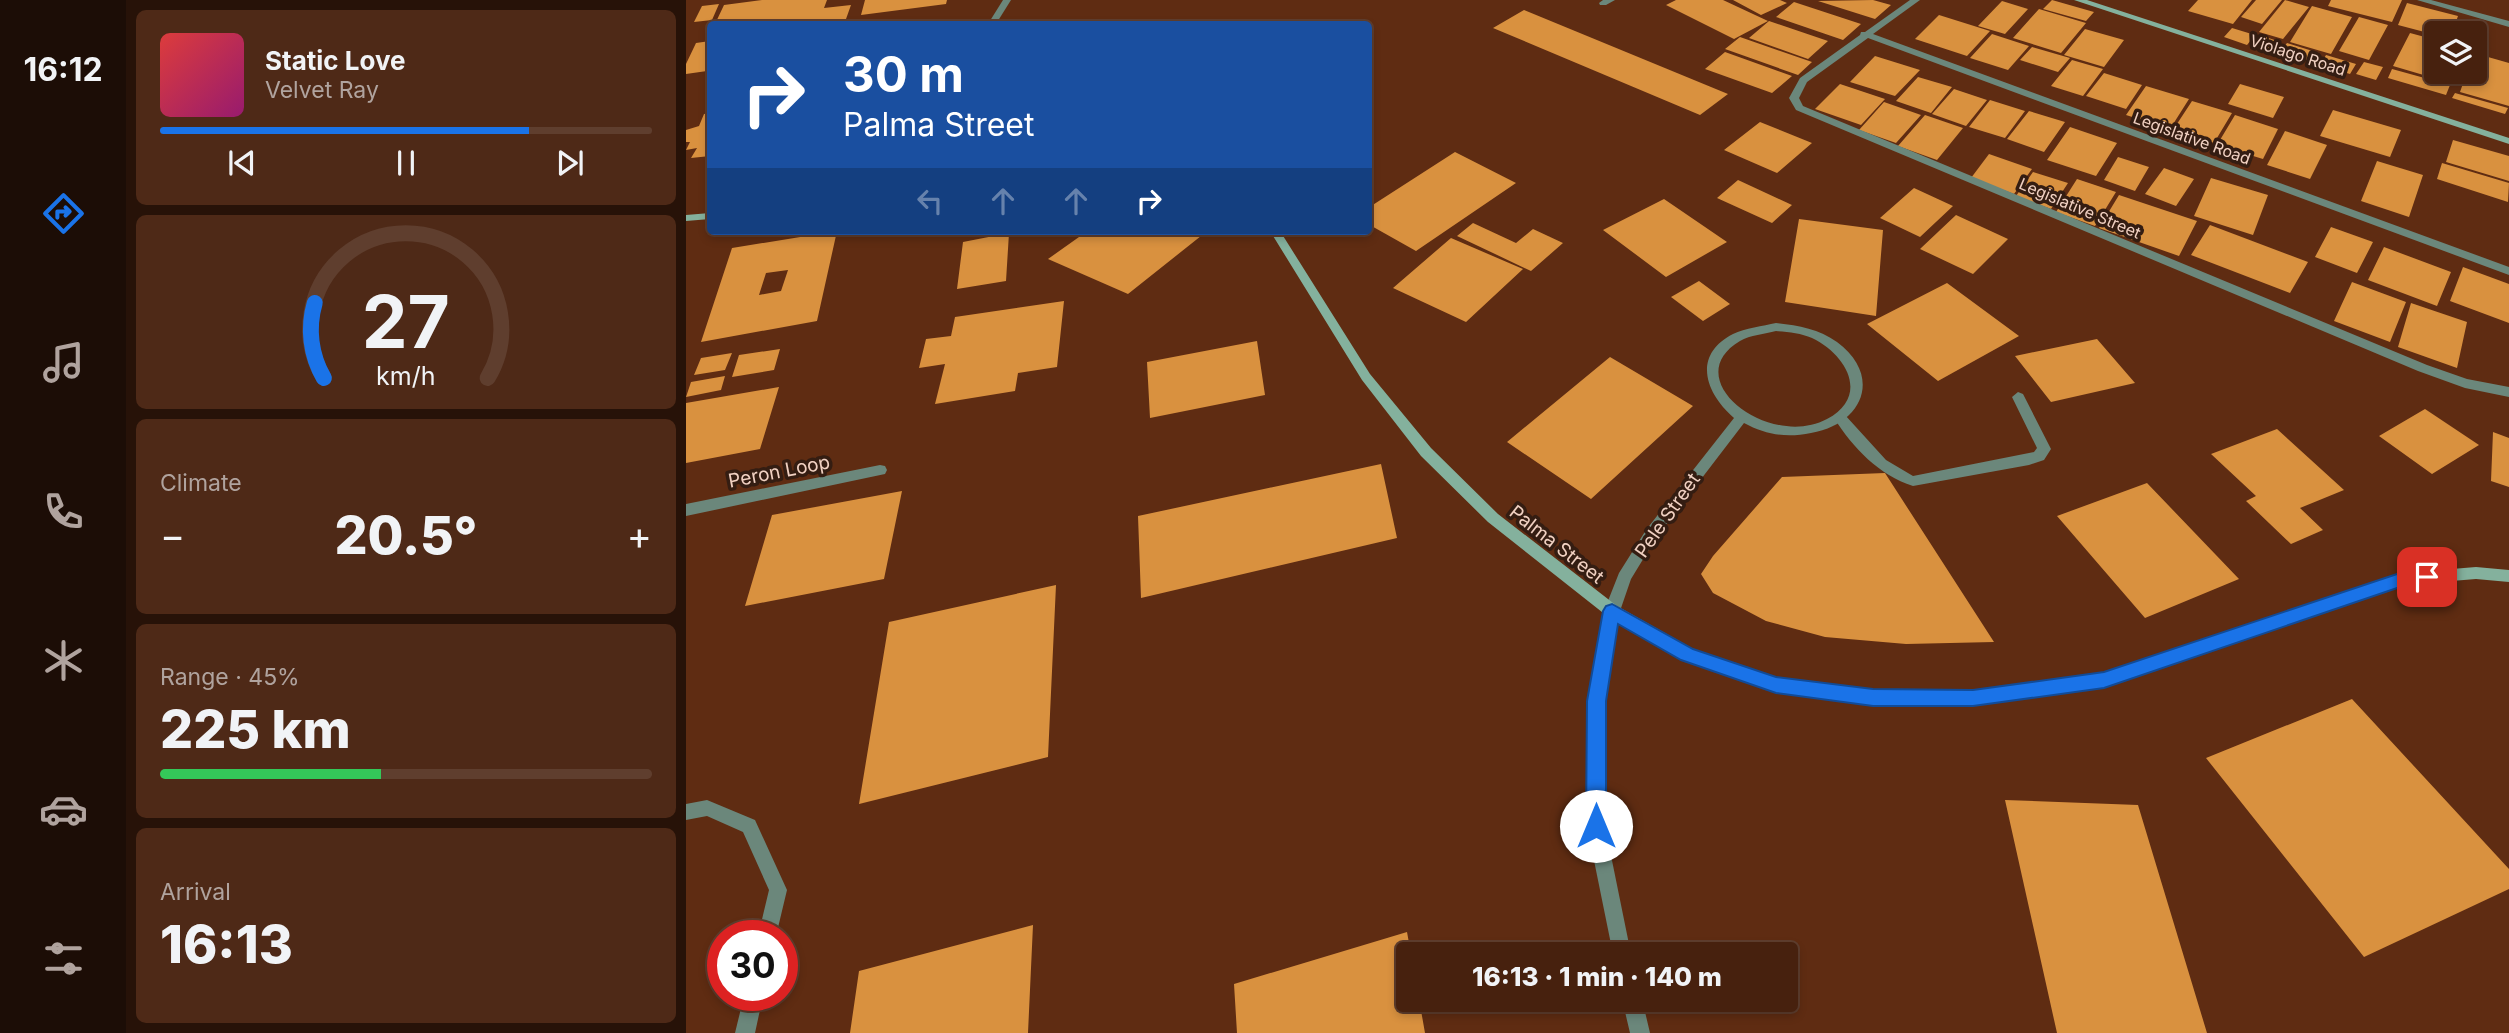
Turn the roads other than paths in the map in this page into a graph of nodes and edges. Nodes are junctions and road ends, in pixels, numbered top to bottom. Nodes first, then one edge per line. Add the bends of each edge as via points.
1 (1007, 0) edge
2 (1916, 0) edge
3 (2078, 0) edge
4 (2421, 0) edge
5 (994, 21) edge
6 (2509, 24) edge
7 (1864, 34) junction
8 (2509, 141) edge
9 (707, 216) edge
10 (686, 218) edge
11 (1279, 235) edge
12 (2509, 271) edge
13 (2509, 392) edge
14 (2018, 397) dead end
15 (1741, 418) junction
16 (1840, 418) junction
17 (880, 470) dead end
18 (686, 510) edge
19 (2509, 576) edge
20 (1612, 611) junction
21 (686, 813) edge
22 (771, 920) edge
23 (1620, 942) edge
24 (750, 1011) edge
25 (1635, 1012) edge
26 (745, 1033) edge
27 (1640, 1033) edge

1 - 5 street
2 - 7 street, Legislative Street
3 - 8 street, Violago Road
4 - 6 street
7 - 12 street, Legislative Road
7 - 13 street, Legislative Street via 1803,80 1794,97 1798,108 2395,357
9 - 10 street
11 - 20 street, Palma Street via 1366,377 1426,452 1493,519
14 - 16 street via 2044,449 2039,456 1913,481 1884,469
15 - 16 street via 1760,426 1804,431
15 - 16 street via 1715,390 1714,359 1737,335 1776,327 1818,336 1849,359 1858,390 1852,406
15 - 20 street, Pele Street via 1651,534 1624,577
17 - 18 street, Peron Loop
19 - 20 street, Palma Street via 2476,573 2403,579 2104,680 1973,698 1873,698 1776,685 1688,654
20 - 23 street, Pele Street via 1597,701 1596,826
21 - 22 street via 707,808 749,826 778,890
24 - 26 street
25 - 27 street

